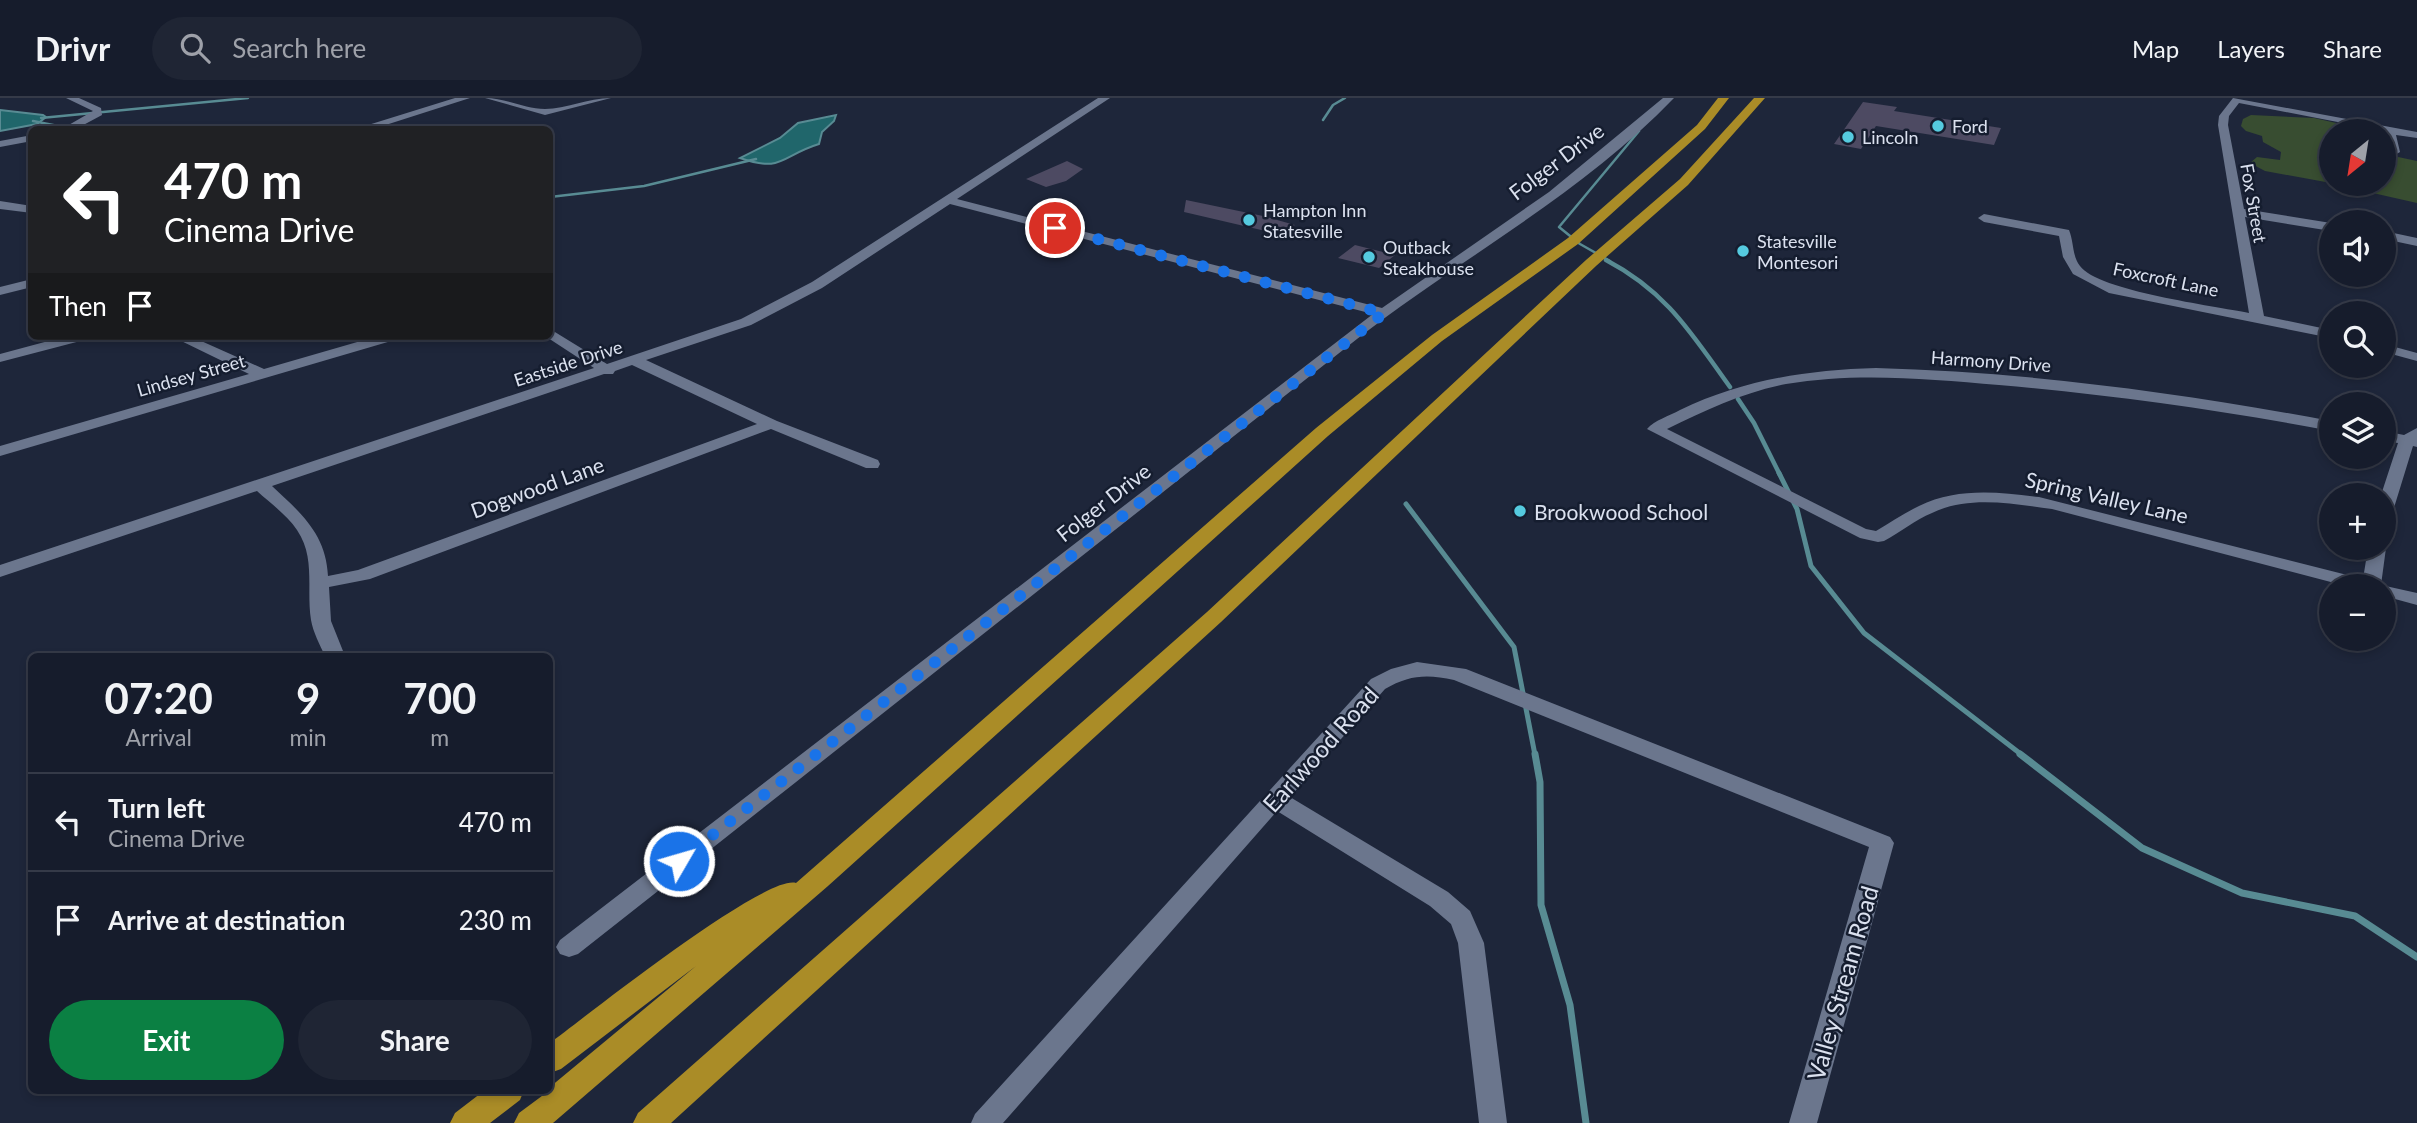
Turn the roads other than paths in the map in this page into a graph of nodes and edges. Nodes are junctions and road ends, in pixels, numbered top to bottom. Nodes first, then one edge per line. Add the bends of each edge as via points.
1 (71, 98) edge
2 (465, 98) edge
3 (490, 98) edge
4 (606, 98) edge
5 (1105, 98) edge
6 (1669, 98) edge
7 (1707, 98) edge
8 (1724, 98) edge
9 (1754, 98) edge
10 (1760, 98) edge
11 (2237, 99) edge
12 (1745, 115) junction
13 (2333, 119) edge
14 (76, 126) edge
15 (370, 126) edge
16 (2396, 132) edge
17 (2417, 135) edge
18 (28, 139) edge
19 (0, 144) edge
20 (1629, 191) junction
21 (948, 200) junction
22 (0, 205) edge
23 (28, 209) edge
24 (2238, 212) junction
25 (1984, 218) dead end
26 (2319, 225) edge
27 (2396, 238) edge
28 (2417, 243) edge
29 (28, 284) edge
30 (0, 290) edge
31 (1384, 313) junction
32 (2257, 318) junction
33 (2319, 331) edge
34 (553, 335) edge
35 (68, 340) edge
36 (187, 340) edge
37 (379, 340) edge
38 (2396, 351) edge
39 (2417, 357) edge
40 (0, 358) edge
41 (636, 361) junction
42 (608, 371) junction
43 (261, 374) junction
44 (771, 424) junction
45 (2319, 424) edge
46 (1655, 429) joint
47 (2413, 438) edge
48 (0, 451) edge
49 (872, 464) dead end
50 (2395, 483) edge
51 (262, 486) junction
52 (0, 571) edge
53 (2323, 574) edge
54 (317, 584) junction
55 (2396, 593) edge
56 (2417, 599) edge
57 (334, 653) edge
58 (1275, 799) junction
59 (1882, 843) joint
60 (819, 879) junction
61 (569, 947) dead end
62 (553, 1058) edge
63 (504, 1094) edge
64 (466, 1123) edge
65 (530, 1123) edge
66 (649, 1123) edge
67 (985, 1123) edge
68 (1493, 1123) edge
69 (1803, 1123) edge

1 - 14 street via 98,110 89,121
2 - 15 street
3 - 4 street via 535,111
5 - 21 street, Eastside Drive
6 - 31 street, Folger Drive via 1553,194
7 - 20 highway via 1698,117
8 - 20 highway via 1701,127
9 - 12 highway
10 - 12 highway
11 - 13 street
11 - 24 street, Fox Street via 2223,125
12 - 66 highway via 1684,182 1591,263 1214,617
16 - 17 street
18 - 19 street
20 - 60 highway via 1573,241 1437,338 1321,432
21 - 31 street
21 - 41 street, Eastside Drive via 784,304 722,332
22 - 23 street
24 - 26 street
24 - 32 street, Fox Street
25 - 32 street, Foxcroft Lane via 2065,233 2073,270 2114,290
27 - 28 street
29 - 30 street
31 - 61 street, Folger Drive
32 - 33 street, Foxcroft Lane
34 - 42 street
35 - 40 street
36 - 43 street
37 - 43 street, Lindsey Street
38 - 39 street
41 - 42 street, Eastside Drive
41 - 44 street
42 - 51 street, Eastside Drive
43 - 48 street, Lindsey Street
44 - 49 street
44 - 54 street, Dogwood Lane via 363,575
45 - 46 street, Harmony Drive via 2058,385 1855,373 1758,385 1715,399
46 - 53 street, Spring Valley Lane via 1860,533 1878,537 1934,505 2005,498 2053,504
47 - 50 street
51 - 52 street, Eastside Drive
51 - 54 street via 303,525 311,539 318,557
54 - 57 street via 321,621
55 - 56 street
58 - 59 street, Earlwood Road via 1378,684 1399,671 1428,667 1459,674
58 - 67 street, Earlwood Road
58 - 68 street via 1439,899 1461,918 1471,943
59 - 69 street, Valley Stream Road
60 - 62 highway via 743,915
60 - 65 highway
63 - 64 highway

